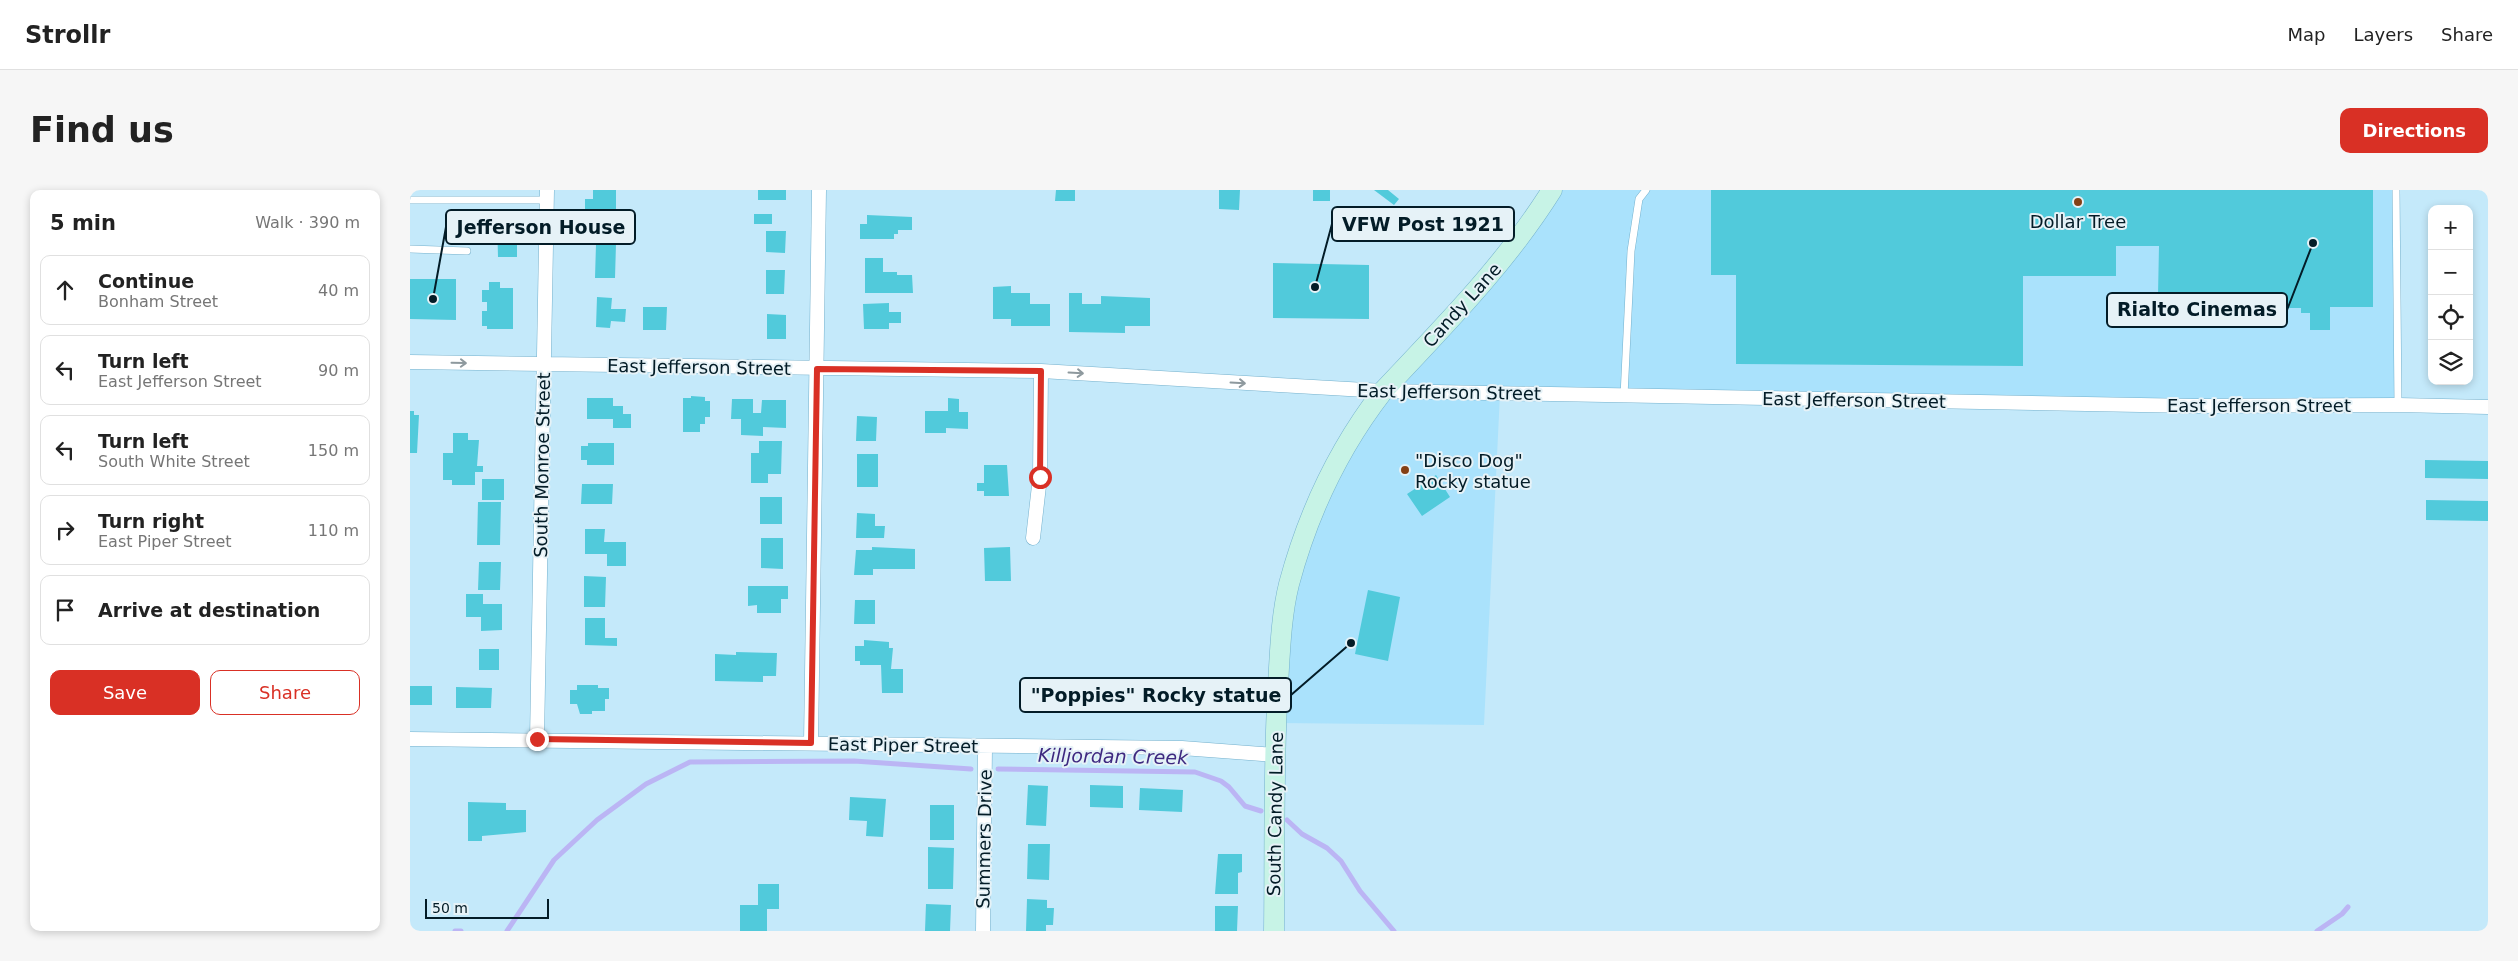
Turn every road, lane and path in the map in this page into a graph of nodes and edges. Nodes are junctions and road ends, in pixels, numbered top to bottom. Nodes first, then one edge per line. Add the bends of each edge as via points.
1 (818, 190) edge
2 (1552, 190) edge
3 (1646, 190) edge
4 (2396, 190) edge
5 (546, 195) edge
6 (410, 200) edge
7 (410, 249) edge
8 (466, 251) dead end
9 (410, 362) edge
10 (543, 364) junction
11 (817, 369) junction
12 (1041, 371) junction
13 (1383, 391) junction
14 (1624, 396) junction
15 (2398, 405) junction
16 (2488, 407) edge
17 (1034, 538) dead end
18 (410, 739) edge
19 (537, 739) junction
20 (811, 743) junction
21 (985, 747) junction
22 (1276, 755) junction
23 (983, 931) edge
24 (1274, 931) edge

1 - 11 street
2 - 13 main road, Candy Lane via 1504,259
3 - 14 lane via 1638,199 1631,252
4 - 15 lane
5 - 6 lane
5 - 10 street, South Monroe Street
7 - 8 lane
9 -> 10 street, East Jefferson Street
10 - 11 street, East Jefferson Street
10 - 19 street, South Monroe Street
11 - 12 street, East Jefferson Street
11 - 20 street
12 -> 13 street, East Jefferson Street
12 - 17 street via 1040,477
13 - 14 street, East Jefferson Street
13 - 22 main road, South Candy Lane via 1334,465 1321,490 1298,554 1283,628
14 - 15 street, East Jefferson Street via 2194,406
15 - 16 street, East Jefferson Street
18 - 19 street, East Piper Street
19 - 20 street, East Piper Street
20 - 21 street, East Piper Street
21 - 22 street, East Piper Street via 1182,748
21 - 23 street, Summers Drive
22 - 24 main road, South Candy Lane

